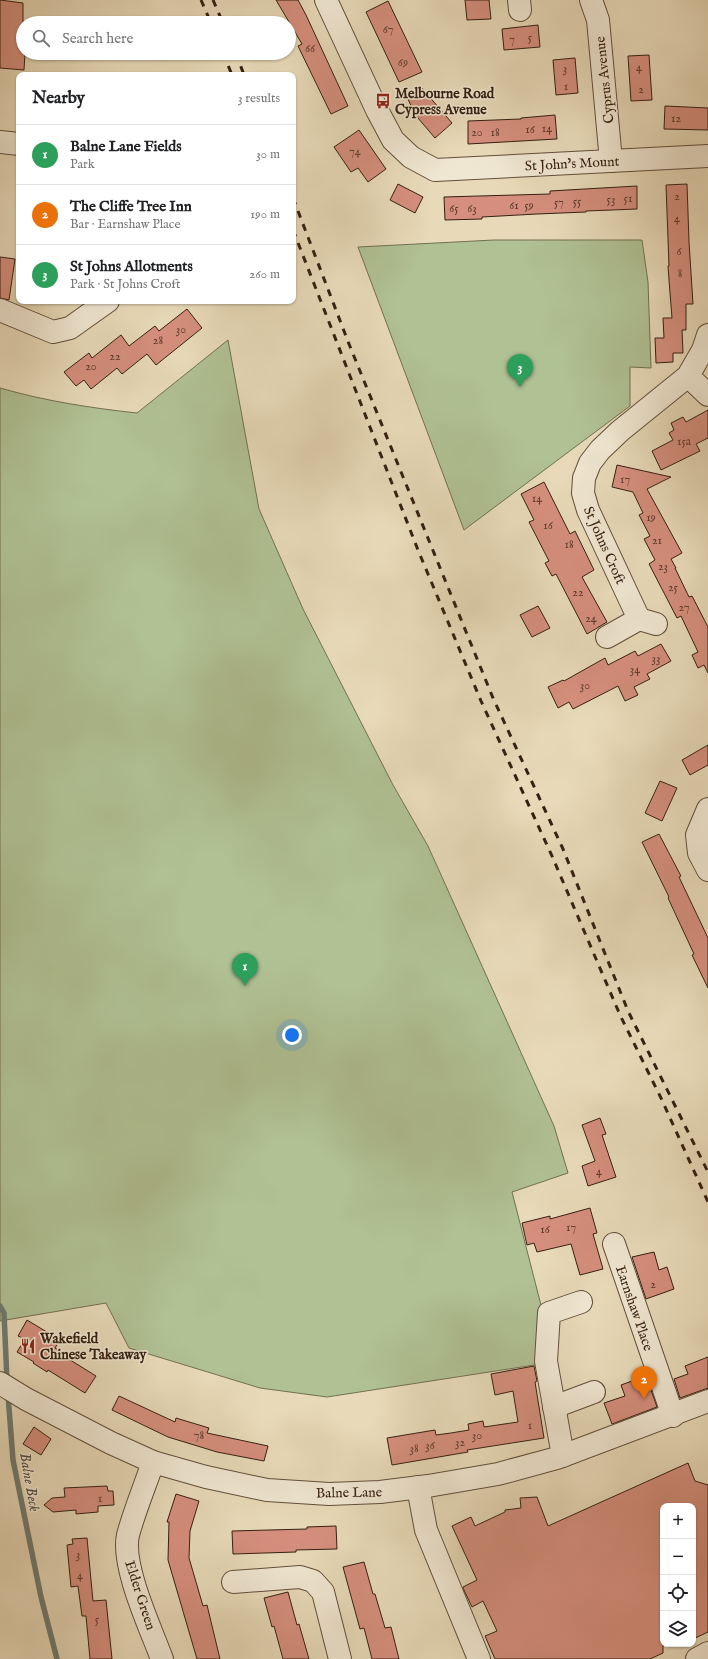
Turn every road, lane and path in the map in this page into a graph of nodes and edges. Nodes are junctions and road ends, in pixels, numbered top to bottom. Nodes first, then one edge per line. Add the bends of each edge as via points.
1 (326, 0) edge
2 (591, 0) edge
3 (0, 142) edge
4 (16, 144) edge
5 (708, 156) edge
6 (611, 161) junction
7 (104, 304) edge
8 (0, 310) edge
9 (706, 345) edge
10 (688, 376) junction
11 (708, 395) edge
12 (607, 637) dead end
13 (708, 808) edge
14 (708, 870) edge
15 (614, 1244) dead end
16 (581, 1302) dead end
17 (0, 1383) edge
18 (594, 1392) dead end
19 (708, 1402) edge
20 (554, 1407) junction
21 (673, 1416) junction
22 (563, 1456) junction
23 (153, 1462) junction
24 (418, 1487) junction
25 (233, 1582) dead end
26 (708, 1653) edge
27 (162, 1659) edge
28 (340, 1659) edge
29 (479, 1659) edge
30 (698, 1659) edge

1 - 6 street, St John's Mount via 393,140 411,158 435,170
2 - 6 street, Cyprus Avenue via 598,20
3 - 4 street
5 - 6 street, St John's Mount
7 - 8 street via 70,328 53,332
9 - 10 street, St Johns Croft
10 - 11 street
10 - 12 street, St Johns Croft via 650,394 590,462 584,478 583,493 588,510 648,622
13 - 14 street via 697,835 699,853
15 - 21 street, Earnshaw Place
16 - 20 street via 549,1313 546,1361
17 - 23 street, Balne Lane via 111,1443
18 - 20 street
19 - 21 street, Balne Lane
20 - 22 street
21 - 22 street, Balne Lane
22 - 24 street, Balne Lane via 498,1474
23 - 24 street, Balne Lane via 267,1490 329,1494 380,1492
23 - 27 street, Elder Green via 128,1536 128,1554 132,1578
24 - 29 street via 426,1530
25 - 28 street via 300,1577 313,1581 323,1592
26 - 30 street

